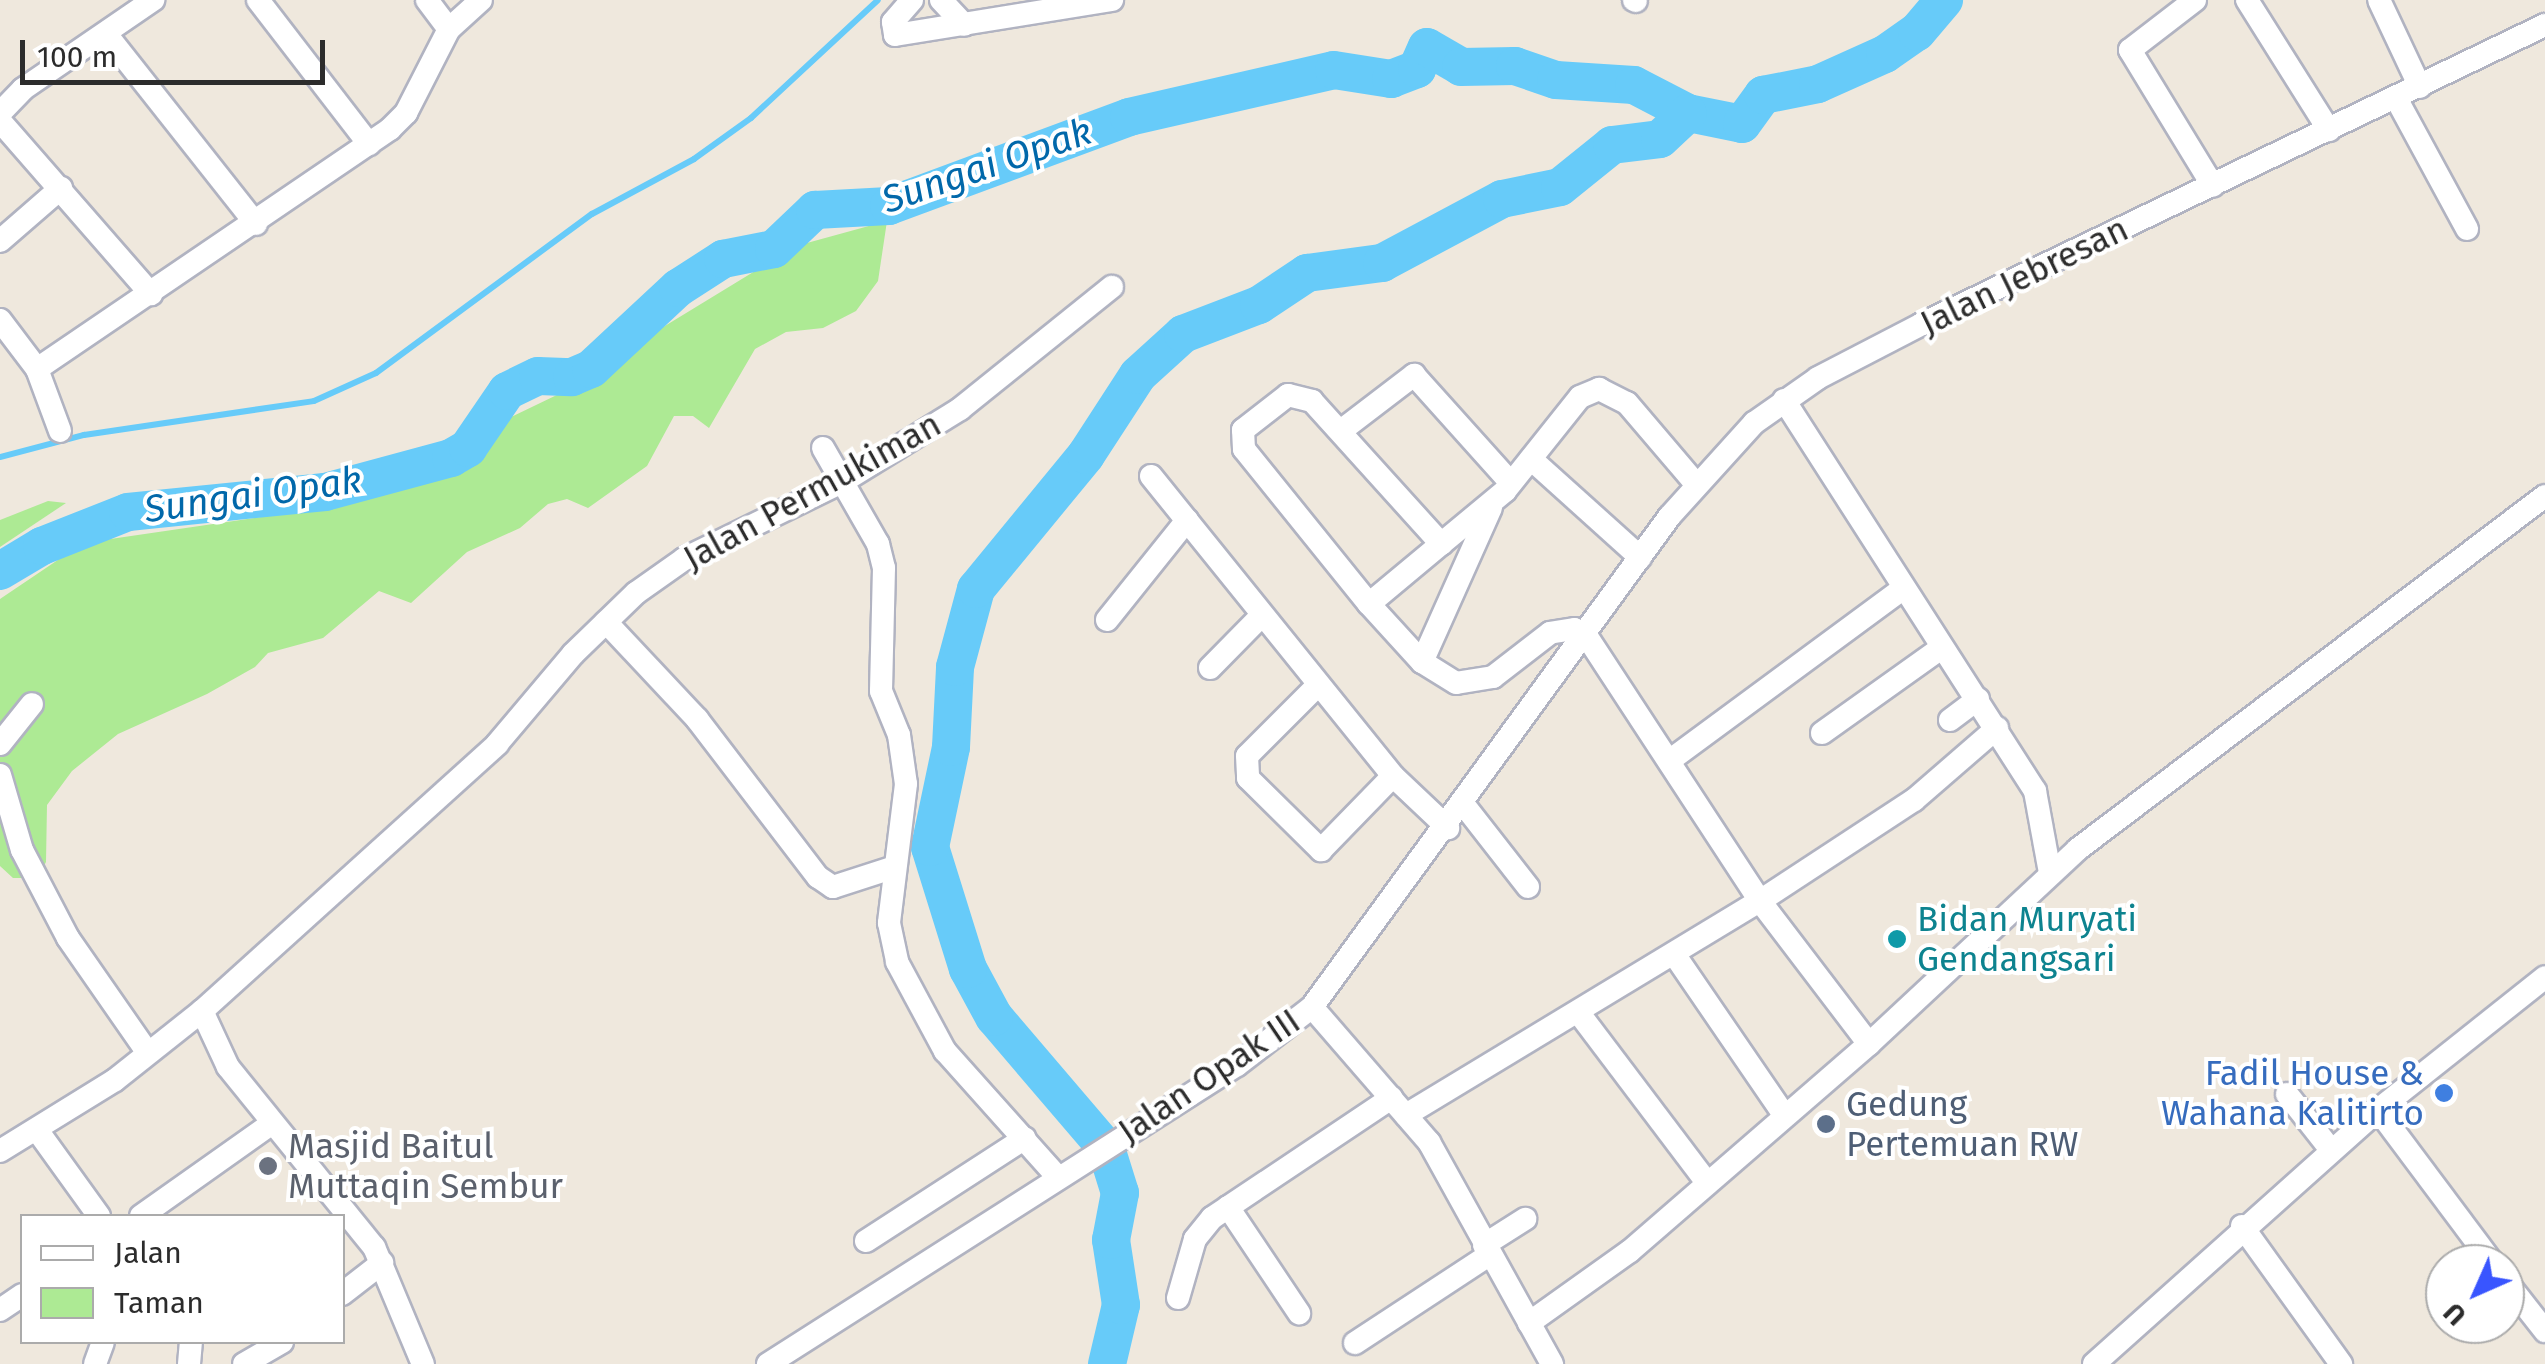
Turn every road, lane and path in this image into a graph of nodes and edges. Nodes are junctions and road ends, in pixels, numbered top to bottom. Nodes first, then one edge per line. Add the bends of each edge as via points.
1 (153, 0) edge
2 (258, 0) edge
3 (426, 0) edge
4 (480, 0) edge
5 (912, 0) edge
6 (941, 0) edge
7 (1112, 0) edge
8 (2195, 0) edge
9 (2246, 0) edge
10 (2378, 0) edge
11 (964, 25) junction
12 (2545, 25) edge
13 (449, 29) junction
14 (106, 34) junction
15 (2420, 86) junction
16 (2396, 98) junction
17 (1, 110) edge
18 (2328, 130) junction
19 (369, 144) junction
20 (2213, 186) junction
21 (60, 188) junction
22 (256, 224) junction
23 (2467, 229) dead end
24 (0, 241) edge
25 (1112, 287) dead end
26 (151, 294) junction
27 (0, 320) edge
28 (36, 369) junction
29 (1784, 400) junction
30 (60, 430) dead end
31 (1342, 430) junction
32 (823, 448) dead end
33 (1531, 459) junction
34 (1151, 476) dead end
35 (842, 482) junction
36 (1512, 483) junction
37 (1696, 484) junction
38 (2545, 496) edge
39 (1494, 500) junction
40 (1186, 520) junction
41 (1441, 544) junction
42 (1640, 557) junction
43 (1901, 590) junction
44 (1369, 604) junction
45 (1262, 615) junction
46 (1108, 620) dead end
47 (606, 622) junction
48 (1586, 635) junction
49 (1942, 648) junction
50 (1422, 662) junction
51 (1210, 668) dead end
52 (1318, 685) junction
53 (1978, 699) junction
54 (32, 704) dead end
55 (1950, 720) dead end
56 (1996, 728) junction
57 (1822, 732) dead end
58 (0, 744) edge
59 (1669, 761) junction
60 (0, 775) edge
61 (1392, 776) junction
62 (1464, 805) junction
63 (1448, 828) junction
64 (896, 866) junction
65 (2050, 872) junction
66 (1528, 887) dead end
67 (1760, 901) junction
68 (1674, 954) junction
69 (2542, 983) edge
70 (1312, 1007) junction
71 (202, 1010) junction
72 (1578, 1012) junction
73 (1869, 1044) junction
74 (148, 1053) junction
75 (2287, 1094) dead end
76 (1398, 1106) junction
77 (2378, 1110) junction
78 (1785, 1116) junction
79 (271, 1124) junction
80 (38, 1130) junction
81 (1025, 1138) junction
82 (2331, 1150) junction
83 (0, 1151) edge
84 (1064, 1170) junction
85 (1706, 1180) junction
86 (1228, 1207) junction
87 (99, 1214) edge
88 (144, 1214) edge
89 (343, 1214) edge
90 (345, 1217) edge
91 (1526, 1219) dead end
92 (2242, 1226) junction
93 (866, 1241) dead end
94 (2478, 1244) edge
95 (1486, 1250) junction
96 (382, 1263) junction
97 (345, 1292) edge
98 (1178, 1298) dead end
99 (2525, 1306) edge
100 (1299, 1313) dead end
101 (1529, 1323) junction
102 (2545, 1331) edge
103 (1355, 1343) dead end
104 (284, 1350) edge
105 (1542, 1360) edge
106 (2101, 1361) edge
107 (244, 1364) edge
108 (423, 1364) edge
109 (768, 1364) edge
110 (2341, 1364) edge

1 - 14 street
2 - 19 street
3 - 13 street
4 - 13 street
5 - 11 street via 892,22 895,34
6 - 11 street
7 - 11 street
8 - 20 street via 2130,50
9 - 18 street
10 - 15 street
12 - 15 street, Jalan Jebresan
13 - 19 street via 406,113
14 - 17 street
14 - 22 street
15 - 16 street, Jalan Jebresan
16 - 18 street, Jalan Jebresan
16 - 23 street
17 - 21 street
18 - 20 street, Jalan Jebresan
19 - 22 street
20 - 29 street, Jalan Jebresan via 1922,324
21 - 24 street
21 - 26 street
22 - 26 street
25 - 35 street, Jalan Permukiman via 997,383
26 - 28 street
27 - 28 street
28 - 30 street
29 - 37 street, Jalan Jebresan
29 - 43 street
31 - 36 street via 1414,375
31 - 41 street
31 - 44 street via 1296,394 1264,410 1243,430 1241,443
32 - 35 street
33 - 36 street
33 - 37 street via 1560,417 1599,389 1627,403
33 - 42 street
34 - 40 street
35 - 47 street, Jalan Permukiman via 684,558
35 - 64 street via 884,568 881,691 899,734 906,784
36 - 39 street
37 - 42 street, Jalan Jebresan
38 - 65 street
39 - 41 street
39 - 50 street
40 - 45 street
40 - 46 street
41 - 44 street
42 - 48 street, Jalan Jebresan
43 - 49 street
43 - 59 street
44 - 50 street
45 - 51 street
45 - 52 street
47 - 64 street via 696,718 818,877 833,887
47 - 71 street, Jalan Permukiman via 497,744
48 - 50 street via 1550,632 1481,682 1456,683
48 - 59 street
48 - 62 street, Jalan Opak III
49 - 53 street
49 - 57 street
52 - 61 street
52 - 61 street via 1247,756 1248,778 1321,850
53 - 55 street
53 - 56 street
54 - 58 street
56 - 65 street via 2035,790
56 - 67 street via 1914,800
59 - 67 street
60 - 74 street via 10,820 44,893
61 - 63 street
62 - 63 street, Jalan Opak III
62 - 66 street
63 - 70 street, Jalan Opak III
64 - 81 street via 889,923 909,994 962,1072
65 - 73 street
67 - 68 street
67 - 73 street
68 - 72 street
68 - 78 street
69 - 77 street
70 - 76 street
70 - 84 street, Jalan Opak III via 1237,1065
71 - 74 street, Jalan Permukiman
71 - 79 street via 228,1067
72 - 76 street
72 - 85 street
73 - 78 street
74 - 80 street, Jalan Permukiman
75 - 82 street
76 - 86 street
76 - 95 street via 1428,1142
77 - 82 street
77 - 94 street
78 - 85 street
79 - 88 street
79 - 89 street
80 - 83 street, Jalan Permukiman
80 - 87 street
81 - 84 street
81 - 93 street
82 - 92 street
84 - 109 street, Jalan Opak III
85 - 101 street via 1630,1250
86 - 98 street via 1200,1230
86 - 100 street
90 - 96 street
91 - 95 street
92 - 106 street
92 - 110 street
95 - 101 street
95 - 103 street
96 - 97 street
96 - 108 street
99 - 102 street
101 - 105 street
104 - 107 street

